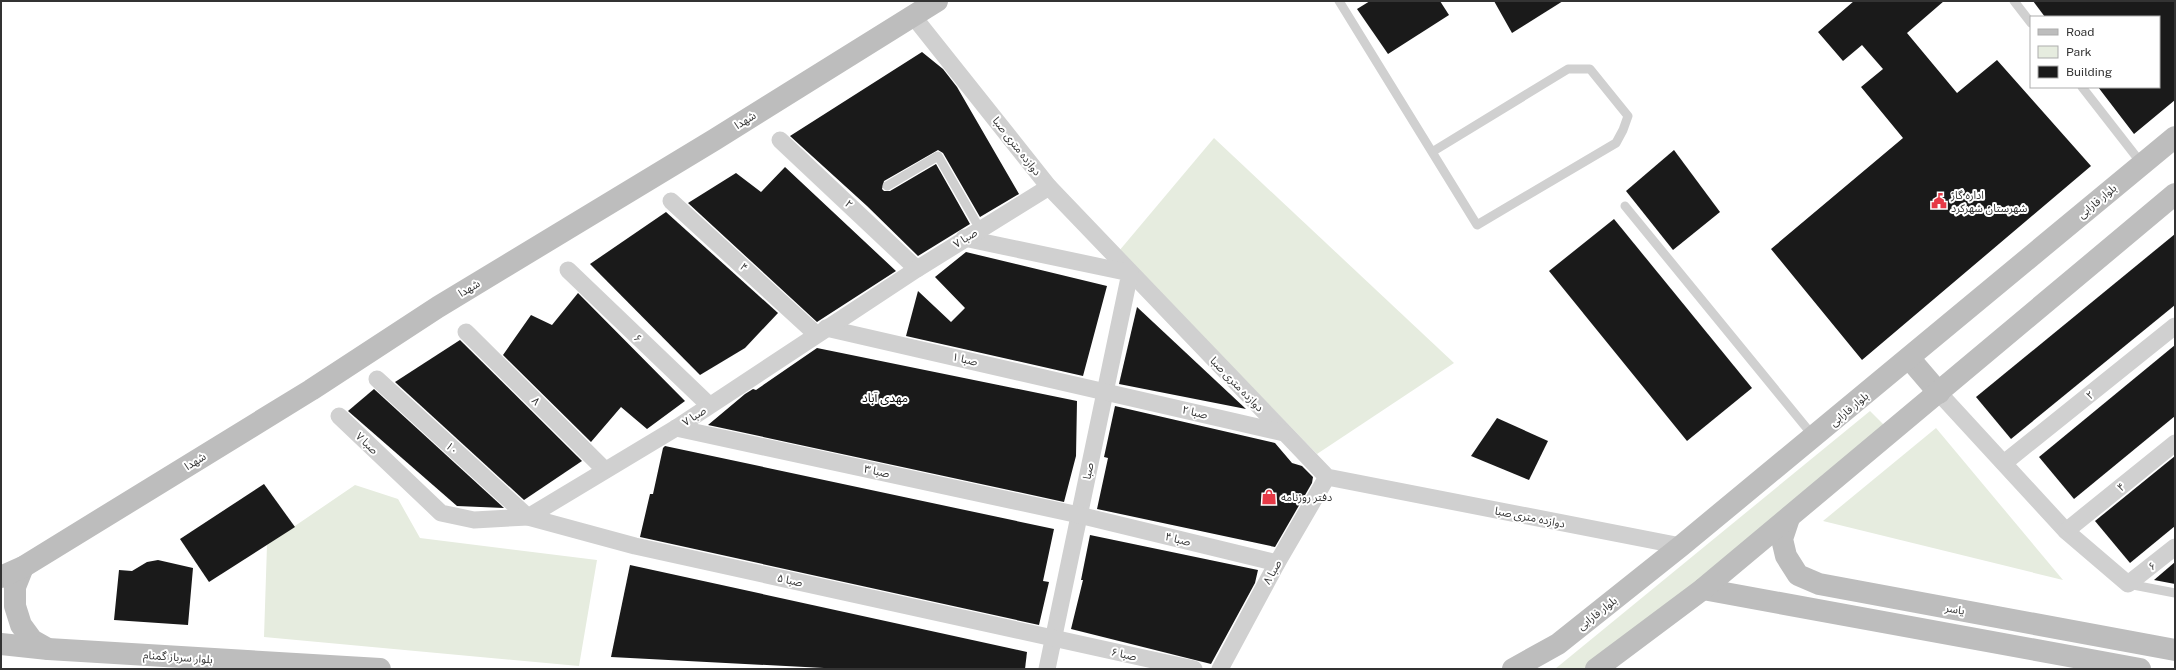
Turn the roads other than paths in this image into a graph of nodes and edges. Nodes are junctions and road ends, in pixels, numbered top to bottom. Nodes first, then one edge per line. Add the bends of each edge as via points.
1 (937, 1) edge
2 (1339, 1) edge
3 (2014, 1) edge
4 (913, 16) junction
5 (2030, 22) edge
6 (2083, 88) edge
7 (2175, 137) edge
8 (780, 140) dead end
9 (1432, 152) junction
10 (2142, 164) junction
11 (887, 186) dead end
12 (1049, 187) junction
13 (2175, 194) edge
14 (671, 200) dead end
15 (1626, 206) dead end
16 (980, 229) junction
17 (964, 238) junction
18 (917, 269) junction
19 (568, 270) dead end
20 (1130, 272) junction
21 (2175, 326) edge
22 (821, 331) junction
23 (466, 332) dead end
24 (1910, 358) junction
25 (377, 379) dead end
26 (1105, 391) junction
27 (1939, 393) junction
28 (709, 405) junction
29 (339, 416) dead end
30 (676, 428) junction
31 (1284, 433) junction
32 (1815, 438) junction
33 (2175, 443) edge
34 (2004, 463) junction
35 (606, 470) junction
36 (1327, 477) junction
37 (1079, 515) junction
38 (528, 518) junction
39 (1789, 518) junction
40 (2066, 531) junction
41 (1681, 546) junction
42 (2175, 547) edge
43 (1277, 563) junction
44 (23, 567) junction
45 (1, 577) edge
46 (2128, 584) junction
47 (1703, 589) junction
48 (2175, 593) edge
49 (1053, 638) junction
50 (1, 644) edge
51 (48, 648) junction
52 (2175, 650) edge
53 (380, 669) edge
54 (1046, 669) edge
55 (1194, 669) edge
56 (1220, 669) edge
57 (1513, 669) edge
58 (1596, 669) edge
59 (2140, 669) edge

1 - 4 main road, شهدا
2 - 9 lane
3 - 5 lane
4 - 12 street, دوازده متری صبا
4 - 44 main road, شهدا via 438,307 311,390
6 - 10 lane
7 - 10 main road, بلوار فارابی
8 - 18 street, ۲
9 - 9 lane via 1477,225 1616,144 1628,116 1590,69 1568,69
10 - 24 main road, بلوار فارابی
11 - 16 lane via 938,156
12 - 16 street, صبا ۷
12 - 20 street, دوازده متری صبا
13 - 27 main road
14 - 22 street, ۴
15 - 32 lane
16 - 17 street, صبا ۷
17 - 18 street, صبا ۷
17 - 20 street
18 - 22 street, صبا ۷
19 - 28 street, ۶
20 - 26 street, صبا
20 - 31 street, دوازده متری صبا
21 - 34 street, ۲
22 - 26 street, صبا ۱
22 - 28 street, صبا ۷
23 - 35 street, ۸
24 - 27 main road
24 - 32 main road, بلوار فارابی
25 - 38 street, ۱۰
26 - 31 street, صبا ۲
26 - 37 street, صبا
27 - 34 street
27 - 39 main road
28 - 30 street, صبا ۷
29 - 38 street, صبا ۷ via 441,513 474,520
30 - 35 street, صبا ۷
30 - 37 street, صبا ۳
31 - 36 street, دوازده متری صبا
32 - 41 main road, بلوار فارابی
33 - 40 street, ۴
34 - 40 street
35 - 38 street, صبا ۷
36 - 41 street, دوازده متری صبا
36 - 43 street, صبا ۸
37 - 43 street, صبا ۴
37 - 49 street, صبا
38 - 49 street, صبا ۵ via 635,546
39 - 47 main road
39 - 52 main road, یاسر via 1782,539 1786,556 1798,575 1819,584
40 - 46 street
41 - 57 main road, بلوار فارابی via 1558,644
42 - 46 street, ۶
43 - 56 street, صبا ۸
44 - 45 main road, شهدا
44 - 51 main road via 15,587 15,606 21,624 32,640
46 - 48 lane
47 - 58 main road
47 - 59 main road
49 - 54 street, صبا
49 - 55 street, صبا ۶
50 - 51 main road, بلوار سرباز گمنام
51 - 53 main road, بلوار سرباز گمنام

